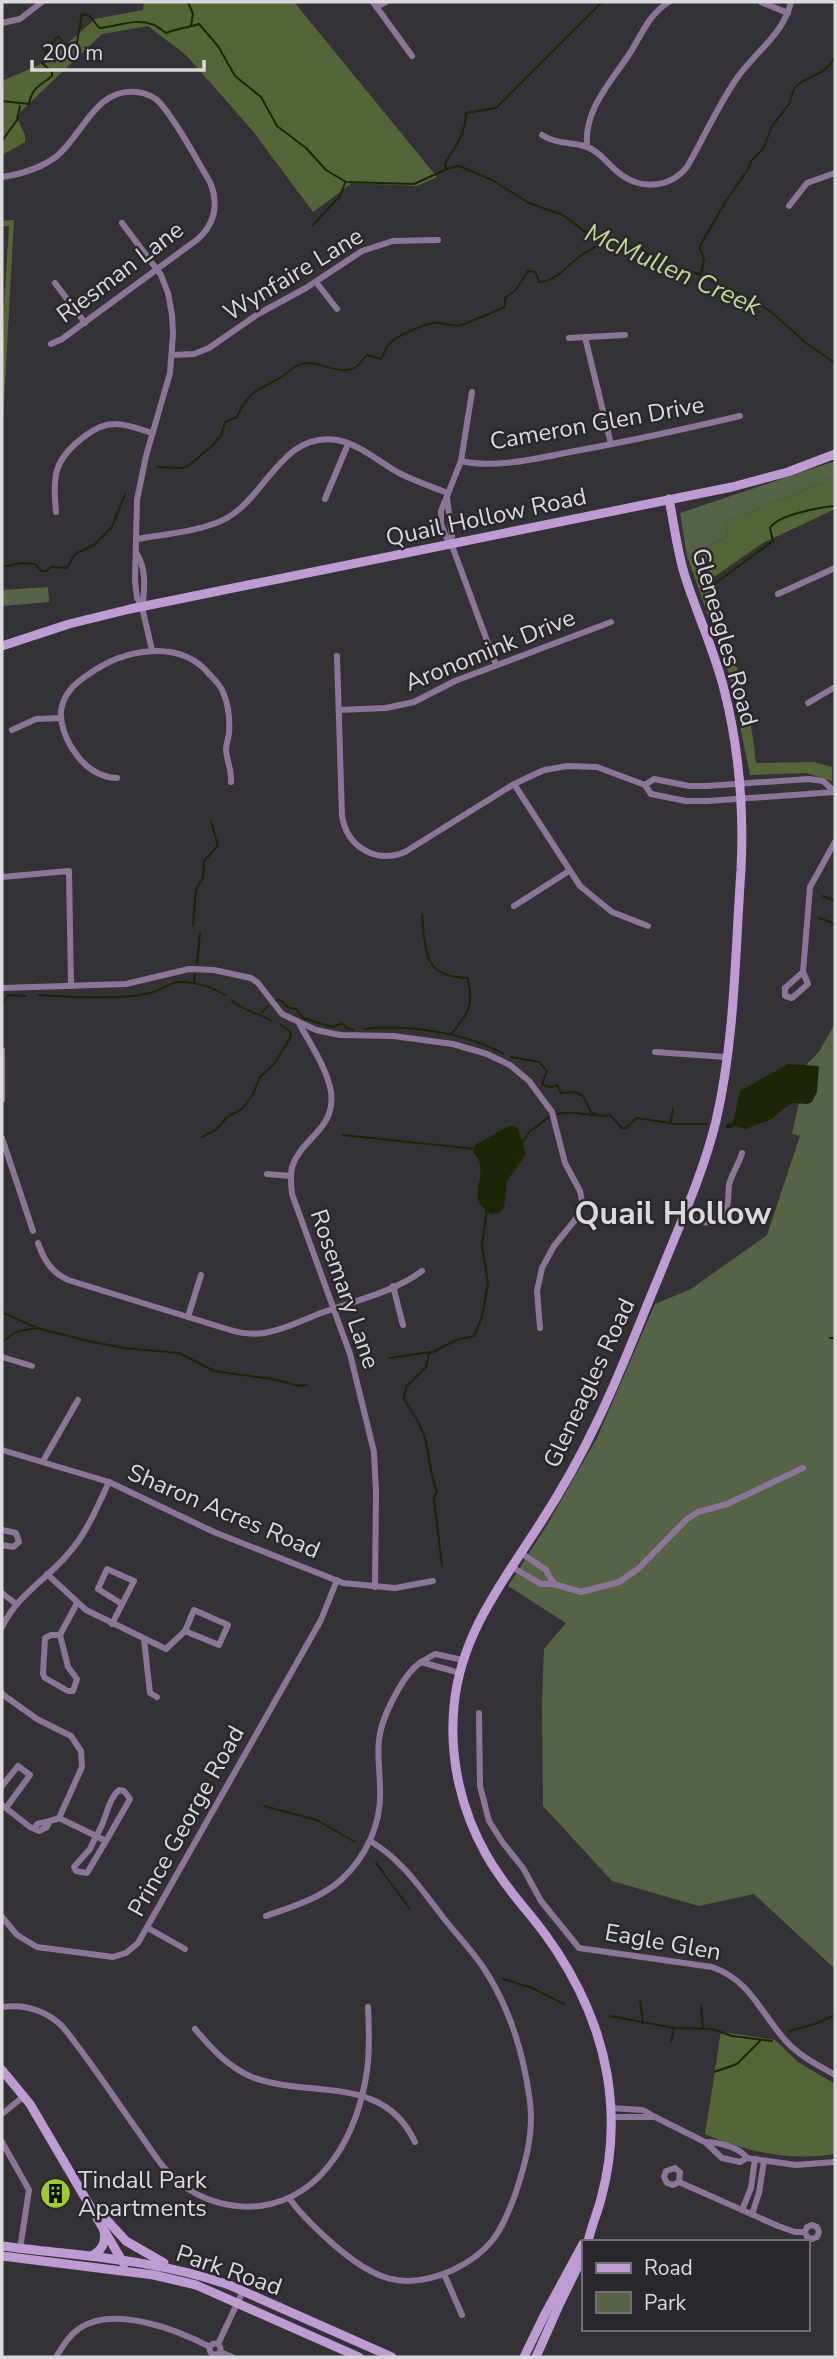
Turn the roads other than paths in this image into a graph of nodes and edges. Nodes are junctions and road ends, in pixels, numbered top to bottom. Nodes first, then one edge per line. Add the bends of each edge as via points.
1 (42, 2) edge
2 (386, 2) edge
3 (669, 2) edge
4 (761, 2) edge
5 (791, 2) edge
6 (375, 4) edge
7 (788, 13) junction
8 (2, 23) edge
9 (412, 55) dead end
10 (542, 135) dead end
11 (587, 146) junction
12 (835, 173) edge
13 (2, 177) edge
14 (789, 206) dead end
15 (122, 223) dead end
16 (438, 240) dead end
17 (157, 270) junction
18 (316, 282) junction
19 (55, 283) dead end
20 (337, 309) dead end
21 (85, 323) junction
22 (625, 335) dead end
23 (585, 337) junction
24 (569, 338) dead end
25 (51, 344) dead end
26 (172, 355) junction
27 (471, 392) dead end
28 (740, 416) dead end
29 (152, 433) junction
30 (348, 444) junction
31 (611, 444) junction
32 (835, 454) edge
33 (461, 461) junction
34 (448, 496) junction
35 (325, 499) dead end
36 (669, 499) junction
37 (56, 512) dead end
38 (138, 538) junction
39 (451, 543) junction
40 (835, 568) edge
41 (778, 594) dead end
42 (142, 607) junction
43 (611, 622) dead end
44 (2, 646) edge
45 (152, 650) junction
46 (337, 656) dead end
47 (496, 665) junction
48 (835, 687) edge
49 (808, 703) dead end
50 (339, 710) junction
51 (61, 718) junction
52 (12, 730) dead end
53 (117, 778) dead end
54 (231, 782) dead end
55 (514, 783) junction
56 (740, 784) junction
57 (645, 785) junction
58 (835, 792) edge
59 (741, 798) junction
60 (835, 842) edge
61 (569, 871) junction
62 (2, 877) edge
63 (514, 906) dead end
64 (648, 926) dead end
65 (803, 972) junction
66 (71, 986) junction
67 (2, 988) edge
68 (299, 1023) junction
69 (2, 1050) edge
70 (655, 1052) dead end
71 (726, 1057) junction
72 (2, 1100) edge
73 (2, 1138) edge
74 (742, 1153) dead end
75 (267, 1174) dead end
76 (291, 1176) junction
77 (683, 1217) junction
78 (33, 1231) dead end
79 (38, 1243) dead end
80 (422, 1271) dead end
81 (201, 1275) dead end
82 (393, 1286) junction
83 (333, 1309) junction
84 (188, 1317) junction
85 (403, 1325) dead end
86 (540, 1328) dead end
87 (2, 1357) edge
88 (32, 1366) dead end
89 (78, 1400) dead end
90 (2, 1450) edge
91 (43, 1461) junction
92 (803, 1468) dead end
93 (108, 1482) junction
94 (2, 1530) edge
95 (2, 1545) edge
96 (521, 1553) junction
97 (512, 1567) junction
98 (47, 1574) junction
99 (337, 1580) junction
100 (433, 1581) dead end
101 (554, 1584) junction
102 (375, 1587) junction
103 (2, 1593) edge
104 (77, 1603) junction
105 (16, 1604) junction
106 (122, 1604) junction
107 (112, 1624) junction
108 (2, 1627) edge
109 (185, 1631) junction
110 (60, 1635) junction
111 (144, 1639) junction
112 (463, 1660) junction
113 (421, 1662) junction
114 (460, 1672) junction
115 (2, 1694) edge
116 (157, 1697) dead end
117 (479, 1713) dead end
118 (2, 1786) edge
119 (4, 1807) edge
120 (59, 1818) junction
121 (96, 1836) junction
122 (106, 1841) junction
123 (370, 1841) junction
124 (266, 1916) dead end
125 (2, 1917) edge
126 (148, 1928) junction
127 (185, 1949) dead end
128 (2, 2007) edge
129 (368, 2007) dead end
130 (195, 2028) dead end
131 (2, 2070) edge
132 (835, 2075) edge
133 (24, 2096) junction
134 (361, 2098) junction
135 (610, 2112) junction
136 (2, 2114) edge
137 (2, 2142) edge
138 (415, 2142) dead end
139 (705, 2142) junction
140 (751, 2159) junction
141 (764, 2161) junction
142 (835, 2162) edge
143 (679, 2182) dead end
144 (84, 2194) junction
145 (289, 2198) junction
146 (742, 2210) junction
147 (752, 2214) junction
148 (101, 2223) junction
149 (804, 2232) dead end
150 (586, 2240) edge
151 (2, 2246) edge
152 (582, 2248) edge
153 (20, 2249) junction
154 (2, 2256) edge
155 (90, 2257) junction
156 (582, 2258) edge
157 (122, 2260) junction
158 (179, 2269) junction
159 (128, 2272) junction
160 (444, 2274) junction
161 (243, 2291) junction
162 (238, 2303) junction
163 (462, 2315) dead end
164 (214, 2351) edge
165 (57, 2357) edge
166 (232, 2357) edge
167 (359, 2357) edge
168 (392, 2357) edge
169 (524, 2357) edge
170 (536, 2357) edge

1 - 8 street via 20,19
2 - 6 street
3 - 11 street via 650,17 603,90 592,113
4 - 7 street
5 - 7 street
6 - 9 street
7 - 11 street via 778,33 741,73 676,179 655,185 627,178
10 - 11 street
12 - 14 street via 807,183
13 - 17 street, Riesman Lane via 55,158 110,96 125,91 153,97 211,182 216,203 208,230
15 - 17 street
16 - 18 street, Wynfaire Lane via 374,246
17 - 21 street, Riesman Lane
17 - 26 street via 168,292
18 - 20 street
18 - 26 street, Wynfaire Lane via 201,353
19 - 21 street
21 - 25 street, Riesman Lane
22 - 23 street
23 - 24 street
23 - 31 street
26 - 29 street
27 - 33 street
28 - 31 street, Cameron Glen Drive
29 - 37 street via 109,424 75,443 55,474
29 - 38 street via 137,500
30 - 34 street
30 - 35 street
30 - 38 street via 321,440 298,448 239,509 220,521
31 - 33 street, Cameron Glen Drive via 518,461
32 - 36 street, Quail Hollow Road via 770,477
33 - 34 street
34 - 39 street
36 - 39 street, Quail Hollow Road
36 - 56 street, Gleneagles Road via 684,573 724,689
38 - 42 street
39 - 42 street, Quail Hollow Road
39 - 47 street
40 - 41 street
42 - 44 street, Quail Hollow Road
42 - 45 street
43 - 47 street, Aronomink Drive
45 - 51 street via 114,658 87,675 69,691
45 - 54 street via 192,658 223,690 230,716 226,751
46 - 50 street
47 - 50 street, Aronomink Drive via 398,706
48 - 49 street
50 - 55 street via 343,823 351,840 368,853 387,856 405,852
51 - 52 street via 36,719
51 - 53 street via 74,751 86,765 100,775
55 - 57 street via 544,770 583,766 613,771
55 - 61 street
56 - 57 street via 689,786 654,779
56 - 58 street via 809,779 823,781
56 - 59 street, Gleneagles Road
57 - 59 street via 651,794 686,801
58 - 59 street
59 - 71 street, Gleneagles Road via 742,857
60 - 65 street via 810,887
61 - 63 street
61 - 64 street via 599,903
62 - 66 street via 69,871
65 - 65 street via 785,988 785,996 792,998 807,987
66 - 67 street
66 - 68 street via 126,984 189,969 214,970 251,978 282,1014
68 - 76 street via 323,1069 331,1101 322,1128 297,1157
68 - 86 street via 340,1035 417,1038 470,1048 515,1069 545,1102 582,1201 579,1215 542,1268 537,1291
69 - 72 street
70 - 71 street
71 - 77 street, Gleneagles Road via 710,1143
73 - 78 street
74 - 77 street via 721,1217 709,1223
75 - 76 street
76 - 83 street, Rosemary Lane via 293,1199
77 - 96 street, Gleneagles Road via 594,1428
79 - 84 street via 47,1263 63,1277
80 - 82 street
81 - 84 street
82 - 83 street
82 - 85 street
83 - 84 street via 270,1332 250,1334
83 - 102 street, Rosemary Lane via 374,1452
87 - 88 street
89 - 91 street
90 - 91 street, Sharon Acres Road
91 - 93 street, Sharon Acres Road
92 - 101 street via 727,1504 698,1512 619,1582 581,1592
93 - 98 street via 80,1539
93 - 99 street, Sharon Acres Road via 214,1532
94 - 95 street via 16,1533 19,1542 13,1547
96 - 97 street, Gleneagles Road
96 - 101 street via 546,1570
97 - 101 street via 541,1584
97 - 112 street, Gleneagles Road via 480,1618
98 - 104 street
98 - 105 street
99 - 102 street, Sharon Acres Road
99 - 126 street, Prince George Road via 321,1620
100 - 102 street, Sharon Acres Road
103 - 105 street
104 - 107 street
104 - 110 street
105 - 108 street
106 - 106 street via 134,1581 107,1569 98,1589
106 - 107 street
107 - 111 street
109 - 109 street via 194,1610 229,1625 219,1645
109 - 111 street via 166,1649
110 - 110 street via 68,1667 77,1679 68,1691 43,1674 45,1638
111 - 116 street via 150,1693
112 - 113 street via 435,1654
112 - 114 street, Gleneagles Road
113 - 114 street
113 - 123 street via 406,1676 382,1724 380,1799
114 - 135 street, Gleneagles Road via 453,1738 469,1819 495,1868 576,1983 599,2043
115 - 120 street via 79,1746 82,1767
117 - 132 street, Eagle Glen via 480,1786 489,1821 541,1901 579,1948 730,1973 797,2053
118 - 119 street via 18,1766 30,1775
119 - 120 street via 35,1829 44,1821
120 - 121 street
121 - 122 street
121 - 122 street via 74,1867 76,1871 87,1874
121 - 122 street via 114,1794 124,1791 130,1799
123 - 124 street via 341,1880
123 - 160 street via 396,1858 481,1965 510,2020 527,2083 530,2139 506,2221 484,2251
125 - 126 street, Prince George Road via 32,1945 106,1957 133,1949
126 - 127 street
128 - 145 street via 32,2008 62,2026 167,2171 183,2186 234,2206
129 - 134 street via 369,2057
130 - 134 street via 216,2053 254,2077
131 - 133 street
133 - 136 street
133 - 144 street
134 - 138 street via 394,2112
134 - 145 street via 336,2158 318,2179
135 - 139 street via 656,2117
135 - 150 street, Gleneagles Road via 607,2172
137 - 153 street via 29,2190
139 - 140 street via 744,2152
139 - 140 street via 722,2158
140 - 141 street
140 - 146 street via 751,2188
141 - 142 street via 796,2165
141 - 147 street
143 - 146 street
144 - 148 street
144 - 158 street via 126,2241
145 - 160 street via 308,2222 372,2273 407,2282
146 - 147 street
147 - 149 street
148 - 155 street via 104,2245
148 - 157 street
151 - 153 street, Park Road
152 - 169 street, Gleneagles Road
153 - 155 street, Park Road
154 - 159 street, Park Road
155 - 157 street, Park Road
156 - 170 street
157 - 158 street, Park Road
157 - 159 street
158 - 161 street, Park Road
159 - 162 street, Park Road via 196,2284
160 - 163 street
161 - 162 street
161 - 168 street, Park Road
162 - 164 street
162 - 167 street, Park Road
164 - 165 street via 168,2328 103,2318 79,2328
164 - 166 street

